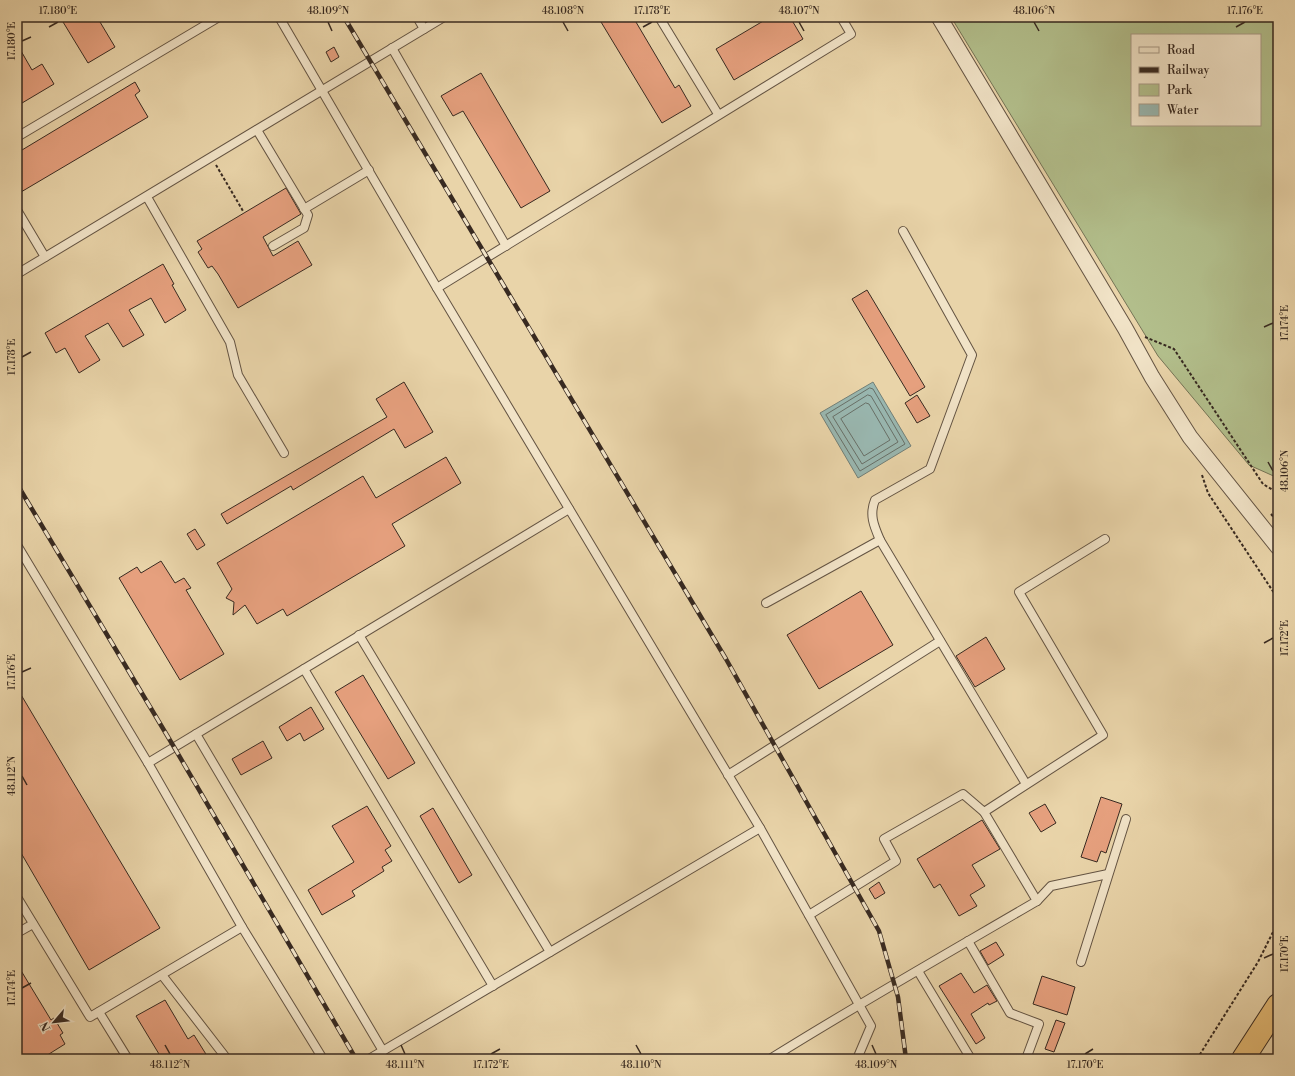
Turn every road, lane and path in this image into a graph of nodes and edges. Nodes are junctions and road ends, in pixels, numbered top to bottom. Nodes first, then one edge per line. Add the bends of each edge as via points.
1 (219, 17) edge
2 (279, 17) edge
3 (417, 17) edge
4 (444, 17) edge
5 (658, 17) edge
6 (841, 17) edge
7 (939, 17) edge
8 (424, 29) junction
9 (392, 48) junction
10 (323, 90) junction
11 (718, 114) junction
12 (257, 130) junction
13 (17, 137) edge
14 (216, 165) dead end
15 (369, 170) junction
16 (147, 197) junction
17 (304, 209) junction
18 (17, 210) edge
19 (243, 211) dead end
20 (903, 231) dead end
21 (273, 246) dead end
22 (506, 246) junction
23 (46, 257) junction
24 (17, 274) edge
25 (437, 288) junction
26 (1125, 328) junction
27 (284, 453) dead end
28 (1201, 472) dead end
29 (1278, 493) edge
30 (569, 509) junction
31 (1105, 539) dead end
32 (880, 540) junction
33 (17, 545) edge
34 (1278, 547) edge
35 (1278, 599) edge
36 (766, 603) dead end
37 (359, 635) junction
38 (940, 642) junction
39 (304, 669) junction
40 (196, 734) junction
41 (148, 763) junction
42 (728, 775) junction
43 (1026, 784) junction
44 (984, 812) junction
45 (1126, 819) dead end
46 (760, 828) junction
47 (1108, 874) junction
48 (17, 897) edge
49 (1037, 901) junction
50 (809, 915) junction
51 (1278, 922) edge
52 (33, 924) junction
53 (242, 927) junction
54 (17, 933) edge
55 (968, 941) junction
56 (550, 952) junction
57 (1081, 962) dead end
58 (918, 971) junction
59 (162, 975) junction
60 (492, 986) junction
61 (859, 1004) junction
62 (1278, 1005) edge
63 (99, 1012) junction
64 (384, 1051) junction
65 (128, 1059) edge
66 (227, 1059) edge
67 (322, 1059) edge
68 (369, 1059) edge
69 (770, 1059) edge
70 (857, 1059) edge
71 (971, 1059) edge
72 (1026, 1059) edge
73 (1197, 1059) edge
74 (1244, 1059) edge

1 - 13 lane
2 - 10 lane
3 - 8 lane
4 - 8 lane
5 - 11 lane
6 - 11 lane via 851,34
7 - 26 street
8 - 9 lane
9 - 10 lane
9 - 22 lane
10 - 12 lane
10 - 15 lane
11 - 22 lane
12 - 16 lane
12 - 17 lane
14 - 19 path
15 - 17 lane
15 - 25 lane
16 - 23 lane
16 - 27 lane via 230,342 238,375
17 - 21 lane via 308,215 304,228
18 - 23 lane
20 - 32 lane via 972,355 930,469 875,500 871,510 872,522
22 - 25 lane
23 - 24 lane
25 - 30 lane
26 - 29 path via 1174,349 1264,484
26 - 34 street via 1190,438
28 - 35 path via 1208,493
30 - 37 lane
30 - 42 lane
31 - 43 lane via 1019,592 1103,734
32 - 36 lane
32 - 38 lane
33 - 41 lane
37 - 39 lane
37 - 56 lane
38 - 42 lane
38 - 43 lane
39 - 40 lane
39 - 60 lane
40 - 41 lane
40 - 64 lane
41 - 53 lane
42 - 46 lane
43 - 44 lane
44 - 49 lane
44 - 50 lane via 963,794 884,839 896,861
45 - 47 lane
46 - 50 lane
46 - 56 lane
47 - 49 lane via 1051,886
47 - 57 lane
48 - 52 lane
49 - 55 lane
50 - 61 lane
51 - 73 path via 1258,962
52 - 54 lane
52 - 63 lane via 90,1017
53 - 59 lane
53 - 67 lane
55 - 58 lane
55 - 72 lane via 1010,1013 1039,1024
56 - 60 lane
58 - 61 lane
58 - 71 lane
59 - 63 lane
59 - 66 lane
60 - 64 lane
61 - 69 lane
61 - 70 lane via 871,1026
62 - 74 highway
63 - 65 lane
64 - 68 lane

